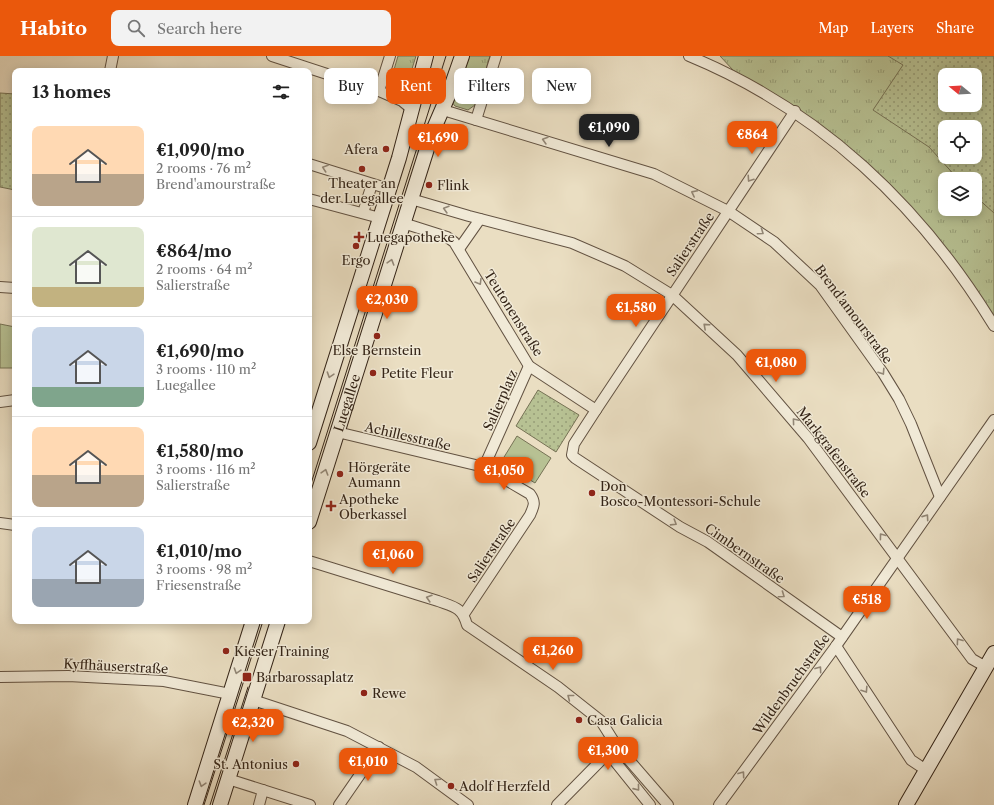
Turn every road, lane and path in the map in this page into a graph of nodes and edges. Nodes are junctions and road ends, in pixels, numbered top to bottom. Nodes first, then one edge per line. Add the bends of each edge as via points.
1 (113, 56) edge
2 (272, 56) edge
3 (390, 56) edge
4 (426, 56) edge
5 (462, 56) edge
6 (496, 56) edge
7 (689, 56) edge
8 (706, 56) edge
9 (111, 68) edge
10 (309, 68) edge
11 (312, 69) edge
12 (715, 69) junction
13 (379, 91) junction
14 (413, 110) junction
15 (443, 110) junction
16 (795, 111) junction
17 (476, 120) junction
18 (312, 165) edge
19 (372, 184) junction
20 (389, 189) junction
21 (312, 199) edge
22 (411, 199) junction
23 (728, 211) junction
24 (363, 213) junction
25 (380, 218) junction
26 (480, 219) junction
27 (403, 223) junction
28 (459, 249) junction
29 (0, 287) edge
30 (12, 288) edge
31 (672, 295) junction
32 (994, 326) edge
33 (529, 366) junction
34 (12, 400) edge
35 (0, 402) edge
36 (596, 410) junction
37 (994, 420) edge
38 (312, 424) edge
39 (337, 432) junction
40 (572, 455) joint
41 (484, 467) junction
42 (940, 497) junction
43 (534, 499) joint
44 (312, 512) edge
45 (0, 523) edge
46 (12, 525) edge
47 (898, 558) junction
48 (312, 561) edge
49 (464, 614) junction
50 (252, 624) edge
51 (277, 624) edge
52 (839, 642) junction
53 (994, 653) edge
54 (986, 667) junction
55 (0, 677) edge
56 (230, 694) junction
57 (253, 700) junction
58 (616, 745) junction
59 (379, 747) junction
60 (609, 754) junction
61 (926, 770) junction
62 (228, 779) junction
63 (263, 790) junction
64 (195, 805) edge
65 (220, 805) edge
66 (259, 805) edge
67 (310, 805) edge
68 (339, 805) edge
69 (468, 805) edge
70 (557, 805) edge
71 (650, 805) edge
72 (668, 805) edge
73 (719, 805) edge
74 (906, 805) edge

1 - 9 street
2 - 10 street
3 - 13 street
4 - 14 main road, Luegallee
5 - 15 main road, Luegallee
6 - 17 street
7 - 12 street
8 - 12 street
11 - 13 street
12 - 16 street
13 - 14 street via 402,101
14 - 20 main road, Luegallee
15 - 17 street, Brend'amourstraße
15 - 22 main road, Luegallee via 432,133
16 -> 23 street, Salierstraße
16 - 32 street via 865,167 896,197 958,272
23 -> 17 street, Brend'amourstraße via 654,174
19 -> 18 street
19 - 20 street
19 - 24 street
20 - 25 main road, Luegallee
21 - 24 street
26 -> 22 street, Markgrafenstraße
22 - 27 main road, Luegallee
23 - 31 street, Salierstraße
23 -> 42 street, Brend'amourstraße via 774,242 795,260 820,285 849,324 899,399
24 - 25 street
25 -> 38 main road, Luegallee
26 - 28 street
26 - 31 street, Markgrafenstraße via 591,250 626,266
27 - 28 street via 447,237
39 -> 27 main road, Luegallee
28 -> 33 street, Teutonenstraße
29 - 30 street
31 - 36 street, Salierstraße
47 -> 31 street, Markgrafenstraße via 775,397 732,351
33 - 36 street, Teutonenstraße
33 - 41 street, Salierplatz
34 - 35 street
36 - 40 street, Salierstraße via 574,444
37 - 42 street, Wildenbruchstraße
39 - 41 street, Achillesstraße
44 -> 39 main road, Luegallee
40 -> 52 street, Cimbernstraße via 674,523 708,542
41 - 43 street, Achillesstraße via 530,494
47 -> 42 street, Wildenbruchstraße
43 - 49 street, Salierstraße via 530,515
45 - 46 street
47 - 52 street, Wildenbruchstraße
54 -> 47 street, Markgrafenstraße via 972,659
49 -> 48 street via 438,600
58 -> 49 street via 601,721 467,624
50 -> 56 main road
51 - 57 main road
52 -> 61 street, Cimbernstraße via 911,760
73 -> 52 street, Wildenbruchstraße
53 - 54 main road
54 - 61 main road
55 - 56 street, Kyffhäuserstraße via 68,676 164,681
56 -> 64 main road
57 - 59 street via 347,730
57 - 62 main road
58 - 60 street
58 - 72 street
59 - 68 street
69 -> 59 street via 416,767
60 - 70 street
60 -> 71 street
61 - 74 main road
62 - 63 street
62 - 65 main road
63 - 66 street
63 - 67 street

